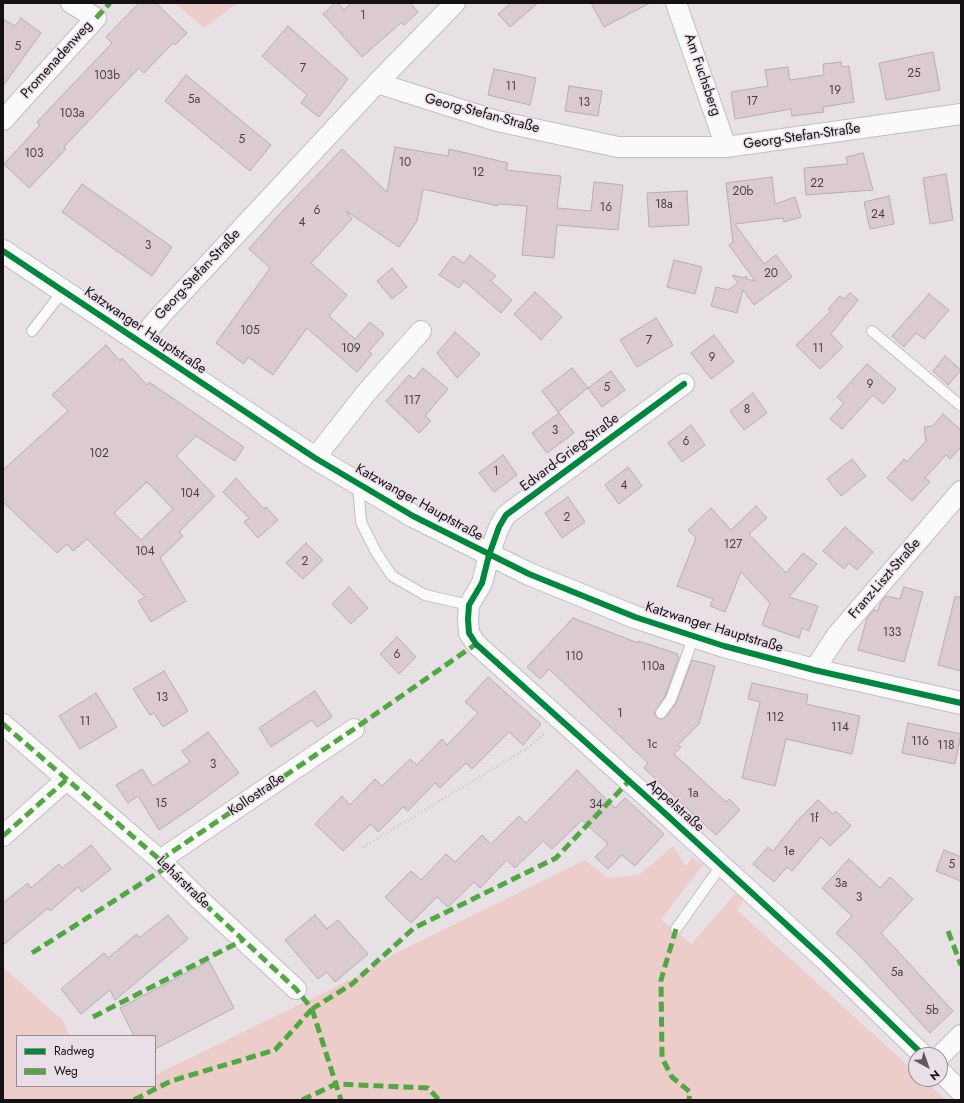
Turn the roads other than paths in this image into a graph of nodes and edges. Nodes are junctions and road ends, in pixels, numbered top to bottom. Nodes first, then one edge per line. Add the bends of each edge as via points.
1 (71, 3) edge
2 (455, 3) edge
3 (676, 3) edge
4 (377, 83) junction
5 (961, 114) edge
6 (3, 120) edge
7 (726, 147) junction
8 (3, 251) edge
9 (63, 292) junction
10 (32, 331) dead end
11 (421, 331) dead end
12 (872, 331) dead end
13 (139, 341) junction
14 (684, 384) dead end
15 (961, 406) edge
16 (315, 458) junction
17 (358, 484) junction
18 (961, 491) edge
19 (489, 555) junction
20 (469, 605) junction
21 (694, 636) junction
22 (814, 670) junction
23 (961, 703) edge
24 (661, 713) dead end
25 (3, 724) edge
26 (354, 729) dead end
27 (66, 780) junction
28 (3, 836) edge
29 (160, 860) junction
30 (722, 866) junction
31 (676, 930) dead end
32 (296, 989) dead end
33 (961, 1035) edge
34 (915, 1047) edge
35 (948, 1048) edge
36 (948, 1079) edge
37 (961, 1092) edge

1 - 6 street, Promenadenweg via 96,18
2 - 4 street
3 - 7 street, Am Fuchsberg
4 - 7 street, Georg-Stefan-Straße via 497,121 618,146
4 - 13 street, Georg-Stefan-Straße
5 - 7 street, Georg-Stefan-Straße
8 - 9 main road, Katzwanger Hauptstraße
9 - 10 lane
9 - 13 main road, Katzwanger Hauptstraße
11 - 16 street
12 - 15 lane
13 - 16 main road, Katzwanger Hauptstraße
14 - 19 street, Edvard-Grieg-Straße via 506,515
16 - 17 main road, Katzwanger Hauptstraße
17 - 19 main road, Katzwanger Hauptstraße
17 - 20 lane via 361,522 392,576 425,595
18 - 22 street, Franz-Liszt-Straße via 837,635
19 - 20 street, Appelstraße via 482,583
19 - 21 main road, Katzwanger Hauptstraße via 604,606
20 - 30 street, Appelstraße via 469,632 476,644
21 - 22 main road, Katzwanger Hauptstraße
21 - 24 lane via 671,699
22 - 23 main road, Katzwanger Hauptstraße
25 - 27 street, Lehárstraße
26 - 29 street, Kollostraße
27 - 28 street
27 - 29 street, Lehárstraße
29 - 32 street, Lehárstraße
30 - 31 lane
30 - 34 street, Appelstraße via 824,959
33 - 35 street
36 - 37 street

